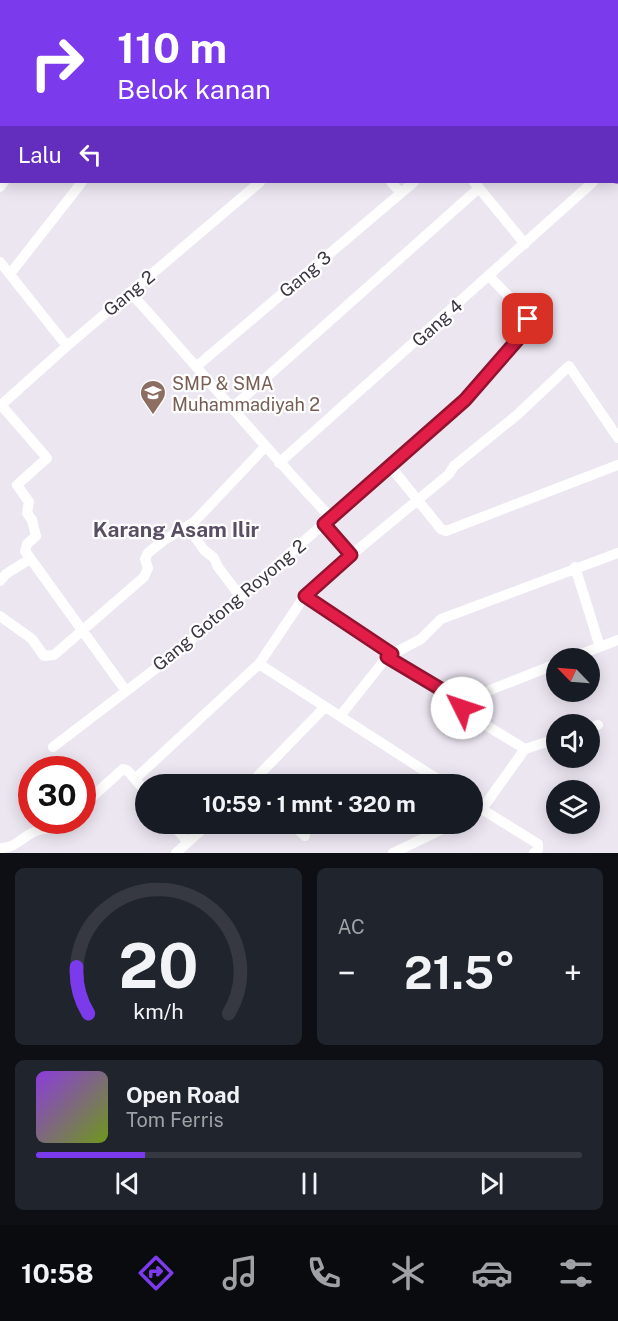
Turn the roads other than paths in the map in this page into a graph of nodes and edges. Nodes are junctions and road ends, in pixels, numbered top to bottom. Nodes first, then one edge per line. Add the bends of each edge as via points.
1 (81, 183) edge
2 (259, 183) edge
3 (392, 183) edge
4 (413, 183) edge
5 (592, 183) edge
6 (477, 185) edge
7 (400, 193) junction
8 (525, 243) junction
9 (0, 262) edge
10 (10, 274) junction
11 (489, 276) junction
12 (130, 292) junction
13 (66, 346) junction
14 (197, 366) junction
15 (1, 406) edge
16 (232, 408) junction
17 (618, 438) edge
18 (266, 447) junction
19 (279, 463) junction
20 (618, 465) edge
21 (390, 466) junction
22 (418, 500) junction
23 (328, 521) junction
24 (188, 527) junction
25 (618, 553) edge
26 (351, 555) junction
27 (30, 560) junction
28 (575, 567) junction
29 (0, 581) edge
30 (240, 596) junction
31 (305, 596) junction
32 (0, 616) edge
33 (82, 631) junction
34 (618, 640) edge
35 (600, 647) joint
36 (389, 656) junction
37 (259, 664) junction
38 (546, 668) edge
39 (126, 691) junction
40 (460, 702) junction
41 (325, 707) junction
42 (340, 716) junction
43 (546, 742) edge
44 (53, 747) dead end
45 (525, 749) junction
46 (140, 774) edge
47 (260, 774) edge
48 (430, 774) edge
49 (135, 779) edge
50 (96, 793) edge
51 (483, 800) edge
52 (483, 812) edge
53 (33, 834) edge
54 (181, 834) edge
55 (197, 834) edge
56 (432, 834) edge
57 (188, 842) junction
58 (0, 848) edge
59 (176, 853) edge
60 (393, 853) edge
61 (534, 853) edge

1 - 10 street
2 - 12 street, Gang 2
3 - 7 street
4 - 7 street, Gang 3
5 - 8 street, Gang 4
6 - 8 street
6 - 16 street
7 - 14 street, Gang 3
8 - 11 street, Gang 4
9 - 10 street
10 - 13 street
11 - 19 street, Gang 4
11 - 21 street, Gang Gotong Royong 2 via 526,314 526,330 465,400
12 - 13 street, Gang 2
12 - 14 street
13 - 15 street, Gang 2
14 - 16 street
15 - 27 street via 47,458 17,485 29,502 27,513 36,536 25,547
16 - 18 street
17 - 22 street via 569,366
18 - 19 street
18 - 24 street
19 - 23 street
20 - 22 street via 446,531
21 - 22 street
21 - 23 street, Gang Gotong Royong 2
22 - 26 street
23 - 26 street
23 - 30 street, Gang Gotong Royong 2
24 - 30 street
24 - 33 street via 148,553 144,577
25 - 28 street
26 - 31 street
27 - 29 street
27 - 33 street
28 - 35 street
28 - 36 street via 441,620 421,639
30 - 39 street, Gang Gotong Royong 2
31 - 36 street
31 - 37 street
32 - 33 street via 25,633 48,657
33 - 39 street
34 - 35 street
36 - 40 street
36 - 42 street
37 - 41 street
37 - 46 street
38 - 40 street
39 - 44 street, Gang Gotong Royong 2
40 - 45 street via 466,713
41 - 42 street
41 - 47 street
42 - 48 street
43 - 45 street
45 - 51 street
49 - 50 street via 123,768
52 - 61 street via 538,844
53 - 58 street via 8,848
54 - 57 street
55 - 57 street
56 - 60 street
57 - 59 street

